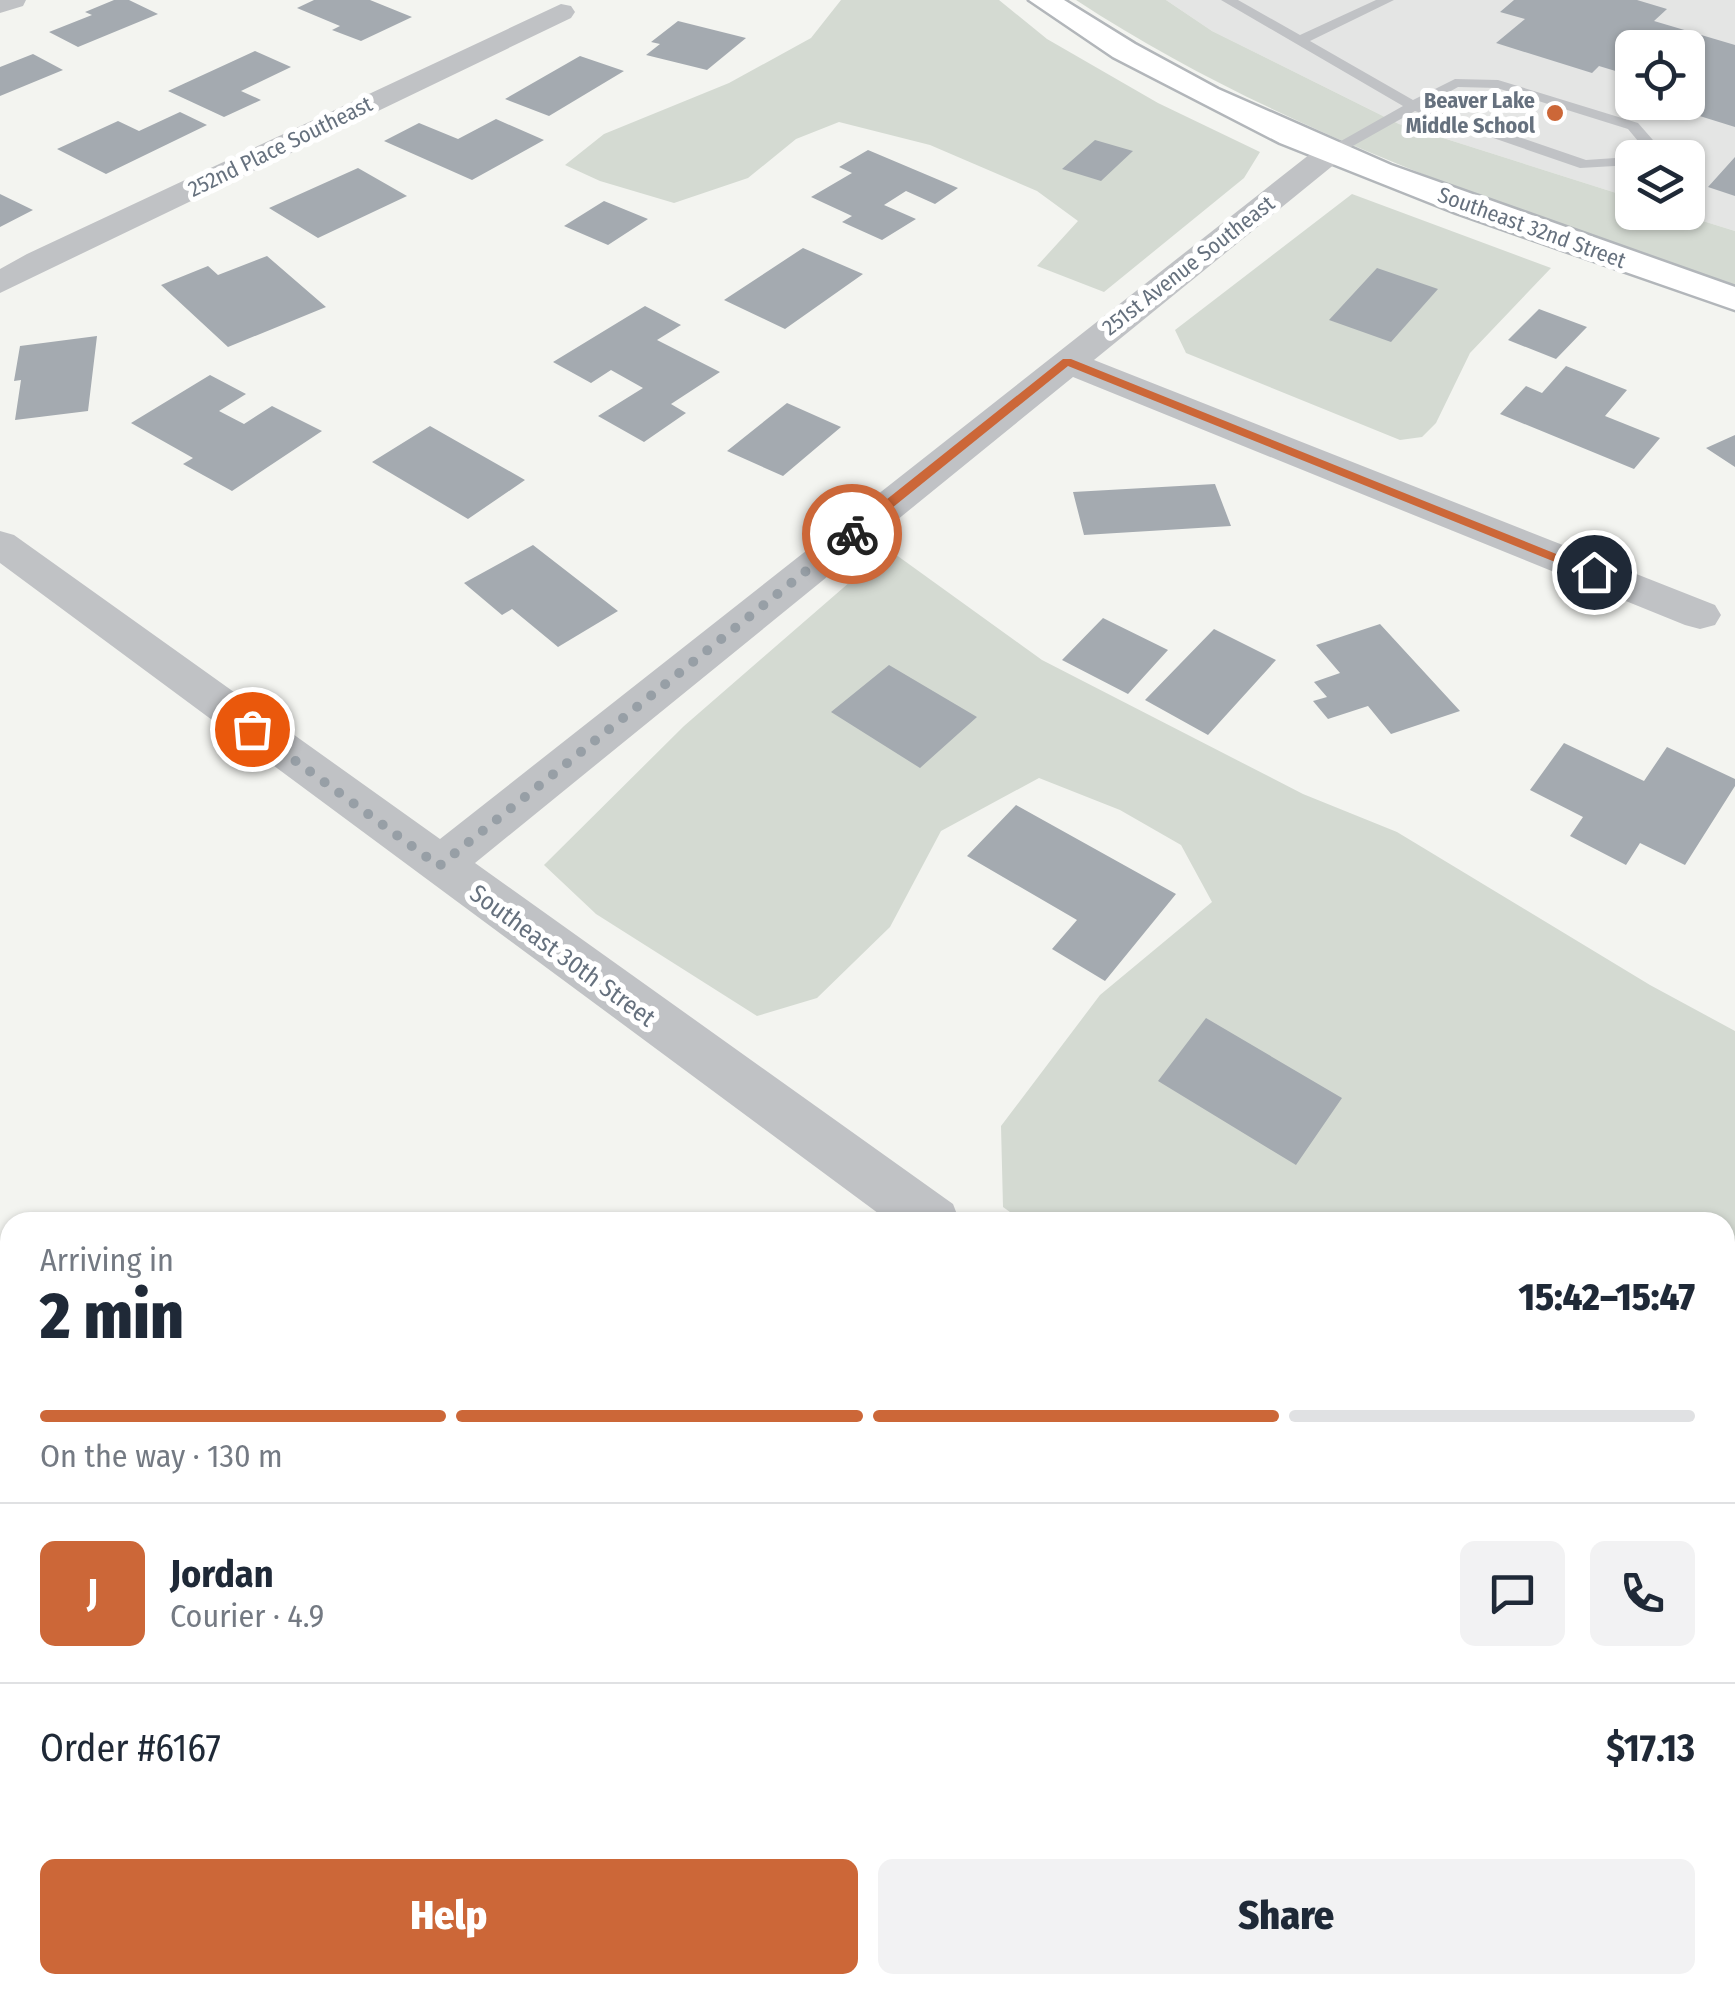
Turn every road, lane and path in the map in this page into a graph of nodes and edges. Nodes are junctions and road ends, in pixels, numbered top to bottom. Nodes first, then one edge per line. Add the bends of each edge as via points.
1 (13, 0) edge
2 (532, 0) edge
3 (1044, 0) edge
4 (1228, 0) edge
5 (1387, 0) edge
6 (0, 5) edge
7 (1298, 41) junction
8 (1411, 104) junction
9 (1645, 140) edge
10 (1330, 152) junction
11 (1615, 161) edge
12 (0, 283) edge
13 (1735, 299) edge
14 (1067, 362) junction
15 (0, 544) edge
16 (1700, 614) dead end
17 (439, 866) junction
18 (919, 1212) edge

1 - 6 street
2 - 12 street, 252nd Place Southeast via 561,12
3 - 10 street, Southeast 32nd Street via 1144,62
4 - 7 lane
5 - 7 lane
7 - 8 lane
8 - 9 lane via 1455,83 1498,84 1633,126
8 - 10 lane
8 - 11 lane via 1585,165
10 - 13 street, Southeast 32nd Street
10 - 14 street, 251st Avenue Southeast
14 - 16 street
14 - 17 street, 251st Avenue Southeast
15 - 17 street, Southeast 30th Street
17 - 18 street, Southeast 30th Street

